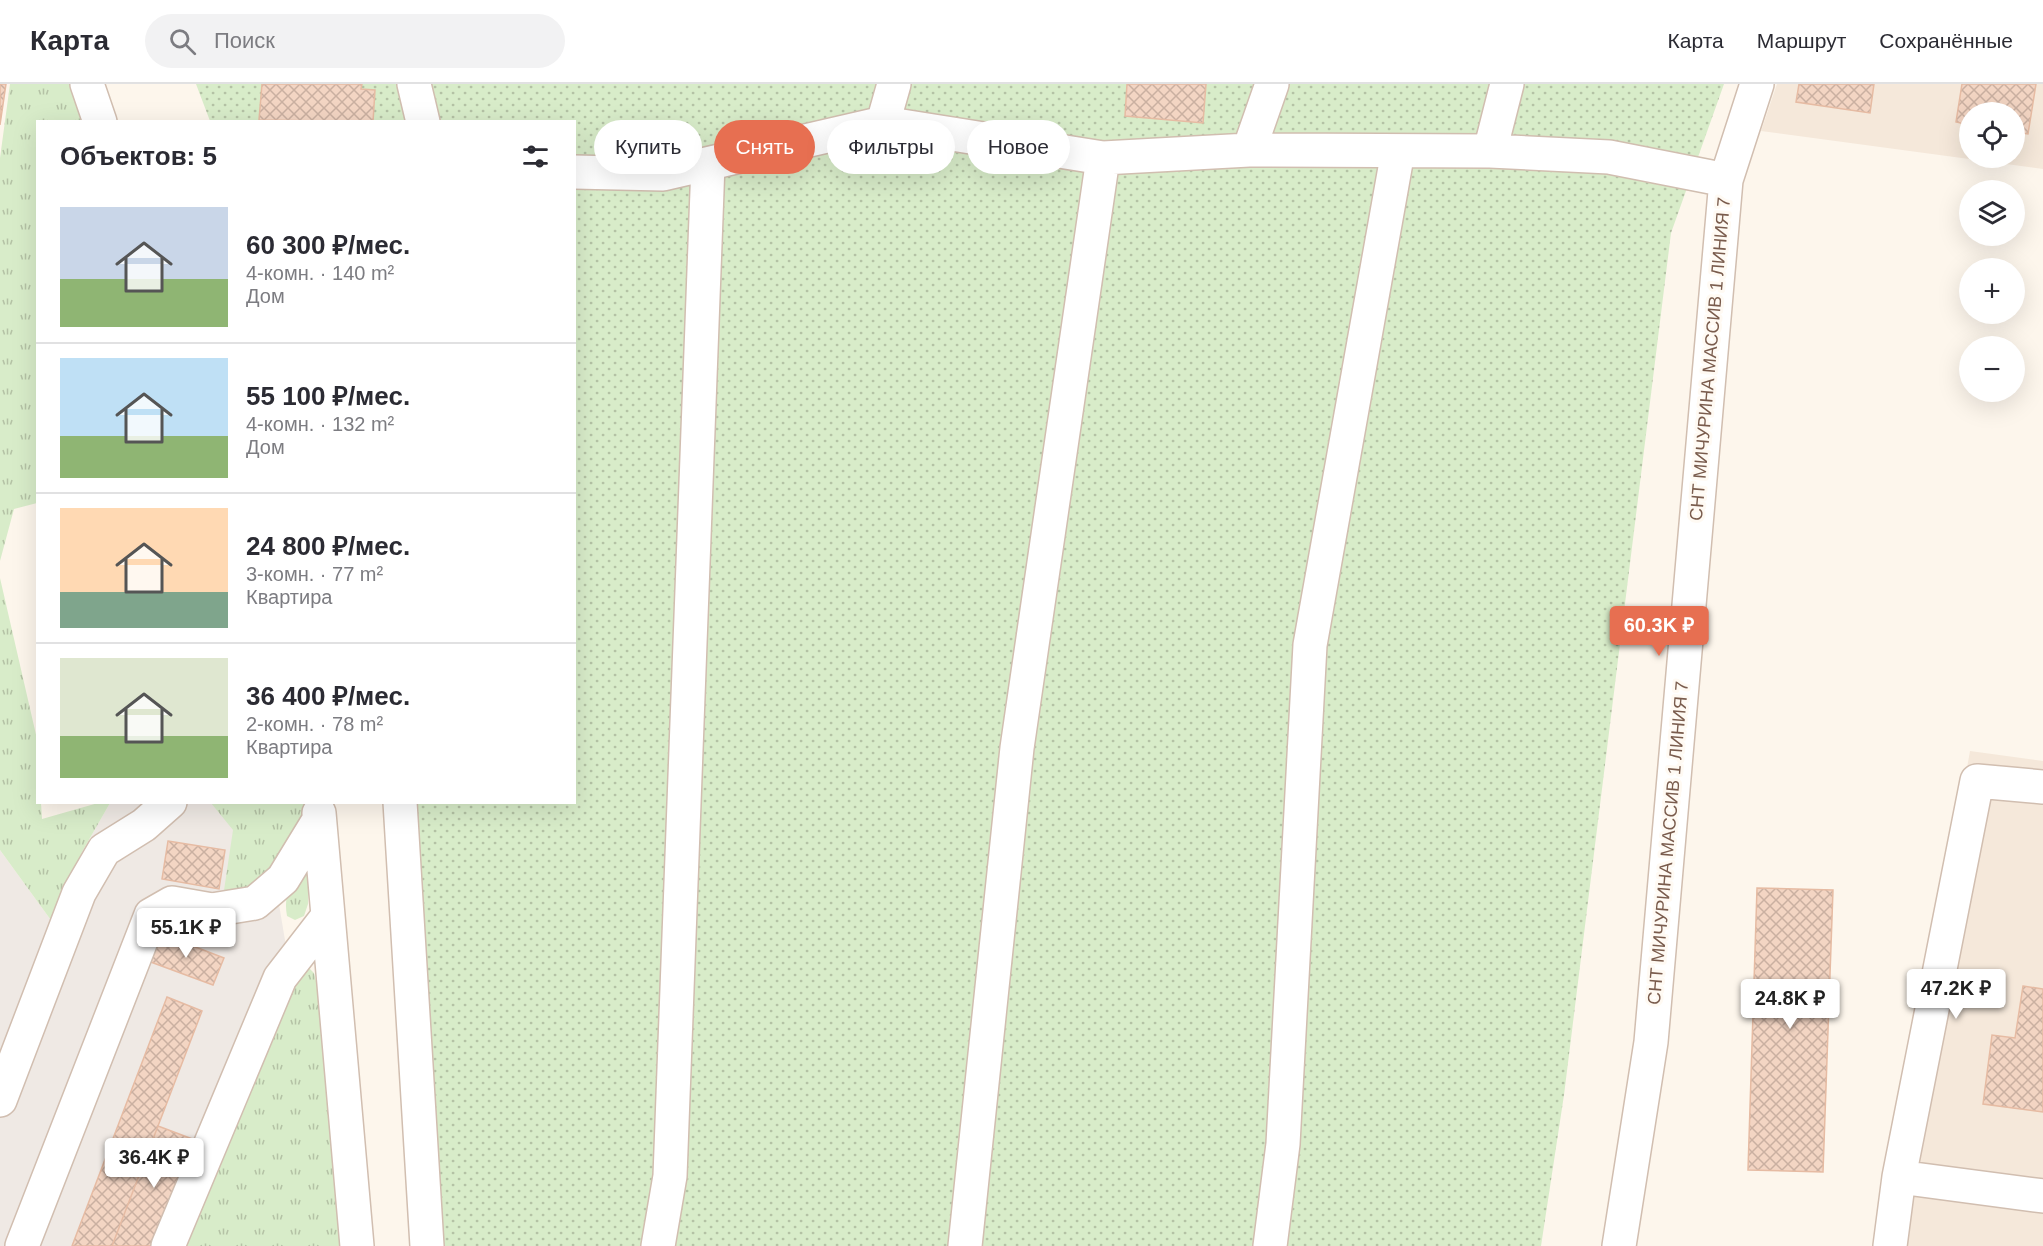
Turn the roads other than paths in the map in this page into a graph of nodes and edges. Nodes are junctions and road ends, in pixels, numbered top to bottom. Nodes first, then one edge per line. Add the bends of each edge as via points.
1 (87, 84) edge
2 (414, 84) edge
3 (894, 84) edge
4 (1272, 84) edge
5 (1508, 84) edge
6 (1758, 84) edge
7 (99, 120) edge
8 (423, 120) edge
9 (884, 120) edge
10 (955, 134) edge
11 (827, 136) edge
12 (1249, 150) junction
13 (1398, 151) junction
14 (1490, 152) junction
15 (1103, 158) junction
16 (708, 164) junction
17 (576, 172) edge
18 (1726, 180) junction
19 (2030, 786) edge
20 (168, 804) edge
21 (400, 804) edge
22 (318, 811) edge
23 (328, 916) junction
24 (0, 1100) edge
25 (1899, 1177) junction
26 (2043, 1196) edge
27 (22, 1246) edge
28 (168, 1246) edge
29 (357, 1246) edge
30 (427, 1246) edge
31 (658, 1246) edge
32 (964, 1246) edge
33 (1270, 1246) edge
34 (1619, 1246) edge
35 (1890, 1246) edge

1 - 7 street
2 - 8 street
3 - 9 street
4 - 12 street
5 - 14 street
6 - 18 street, СНТ МИЧУРИНА МАССИВ 1 ЛИНИЯ 7
10 - 15 street
11 - 16 street
12 - 13 street
12 - 15 street
13 - 14 street
13 - 33 street via 1310,645 1283,1144
14 - 18 street via 1609,157
15 - 32 street via 1017,748
16 - 17 street via 663,174
16 - 31 street via 670,1176
18 - 34 street, СНТ МИЧУРИНА МАССИВ 1 ЛИНИЯ 7 via 1650,1042
19 - 25 street via 1977,781
20 - 24 street via 144,825 104,850 79,893
21 - 30 street
22 - 23 street
22 - 27 street via 283,879 255,903 212,910 172,903 151,915
23 - 28 street via 280,978
23 - 29 street
25 - 26 street
25 - 35 street

